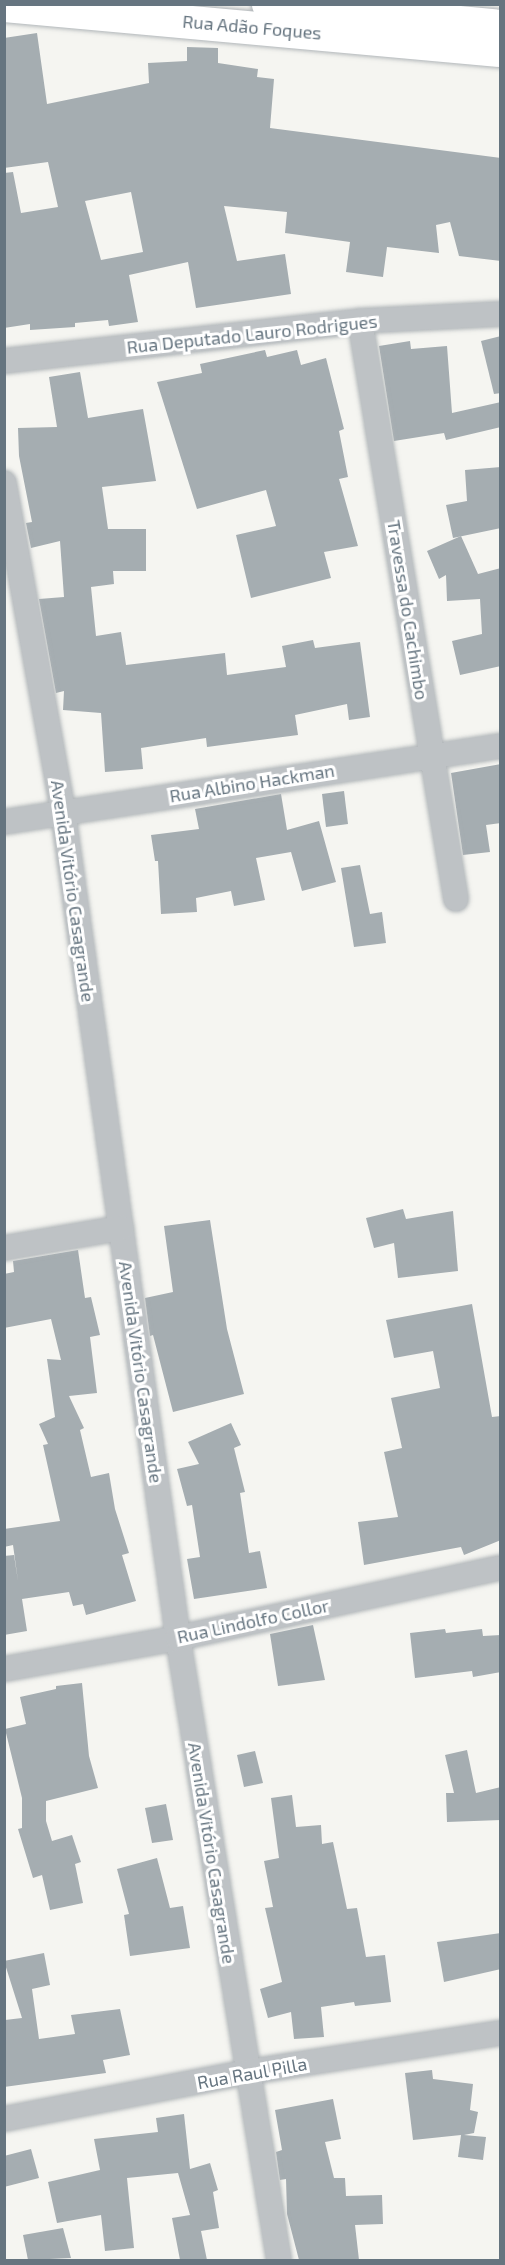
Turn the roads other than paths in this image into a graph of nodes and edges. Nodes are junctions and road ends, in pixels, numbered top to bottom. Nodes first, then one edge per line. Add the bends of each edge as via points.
1 (268, 4) edge
2 (4, 5) edge
3 (501, 26) edge
4 (501, 50) edge
5 (501, 314) edge
6 (360, 321) junction
7 (4, 361) edge
8 (4, 483) edge
9 (501, 746) edge
10 (432, 756) junction
11 (63, 812) junction
12 (4, 822) edge
13 (456, 899) dead end
14 (121, 1228) junction
15 (4, 1248) edge
16 (501, 1568) edge
17 (178, 1638) junction
18 (4, 1668) edge
19 (501, 2033) edge
20 (248, 2072) junction
21 (4, 2119) edge
22 (279, 2260) edge

1 - 3 main road, Rua Adão Foques
2 - 4 main road, Rua Adão Foques
5 - 6 street, Rua Deputado Lauro Rodrigues
6 - 7 street, Rua Deputado Lauro Rodrigues
6 - 10 street, Travessa do Cachimbo
8 - 11 street, Avenida Vitório Casagrande
9 - 10 street, Rua Albino Hackman
10 - 11 street, Rua Albino Hackman
10 - 13 street, Travessa do Cachimbo
11 - 12 street, Rua Albino Hackman
11 - 14 street, Avenida Vitório Casagrande
14 - 15 street
14 - 17 street, Avenida Vitório Casagrande
16 - 17 street, Rua Lindolfo Collor
17 - 18 street, Rua Lindolfo Collor
17 - 20 street, Avenida Vitório Casagrande
19 - 20 street, Rua Raul Pilla
20 - 21 street, Rua Raul Pilla
20 - 22 street, Avenida Vitório Casagrande

